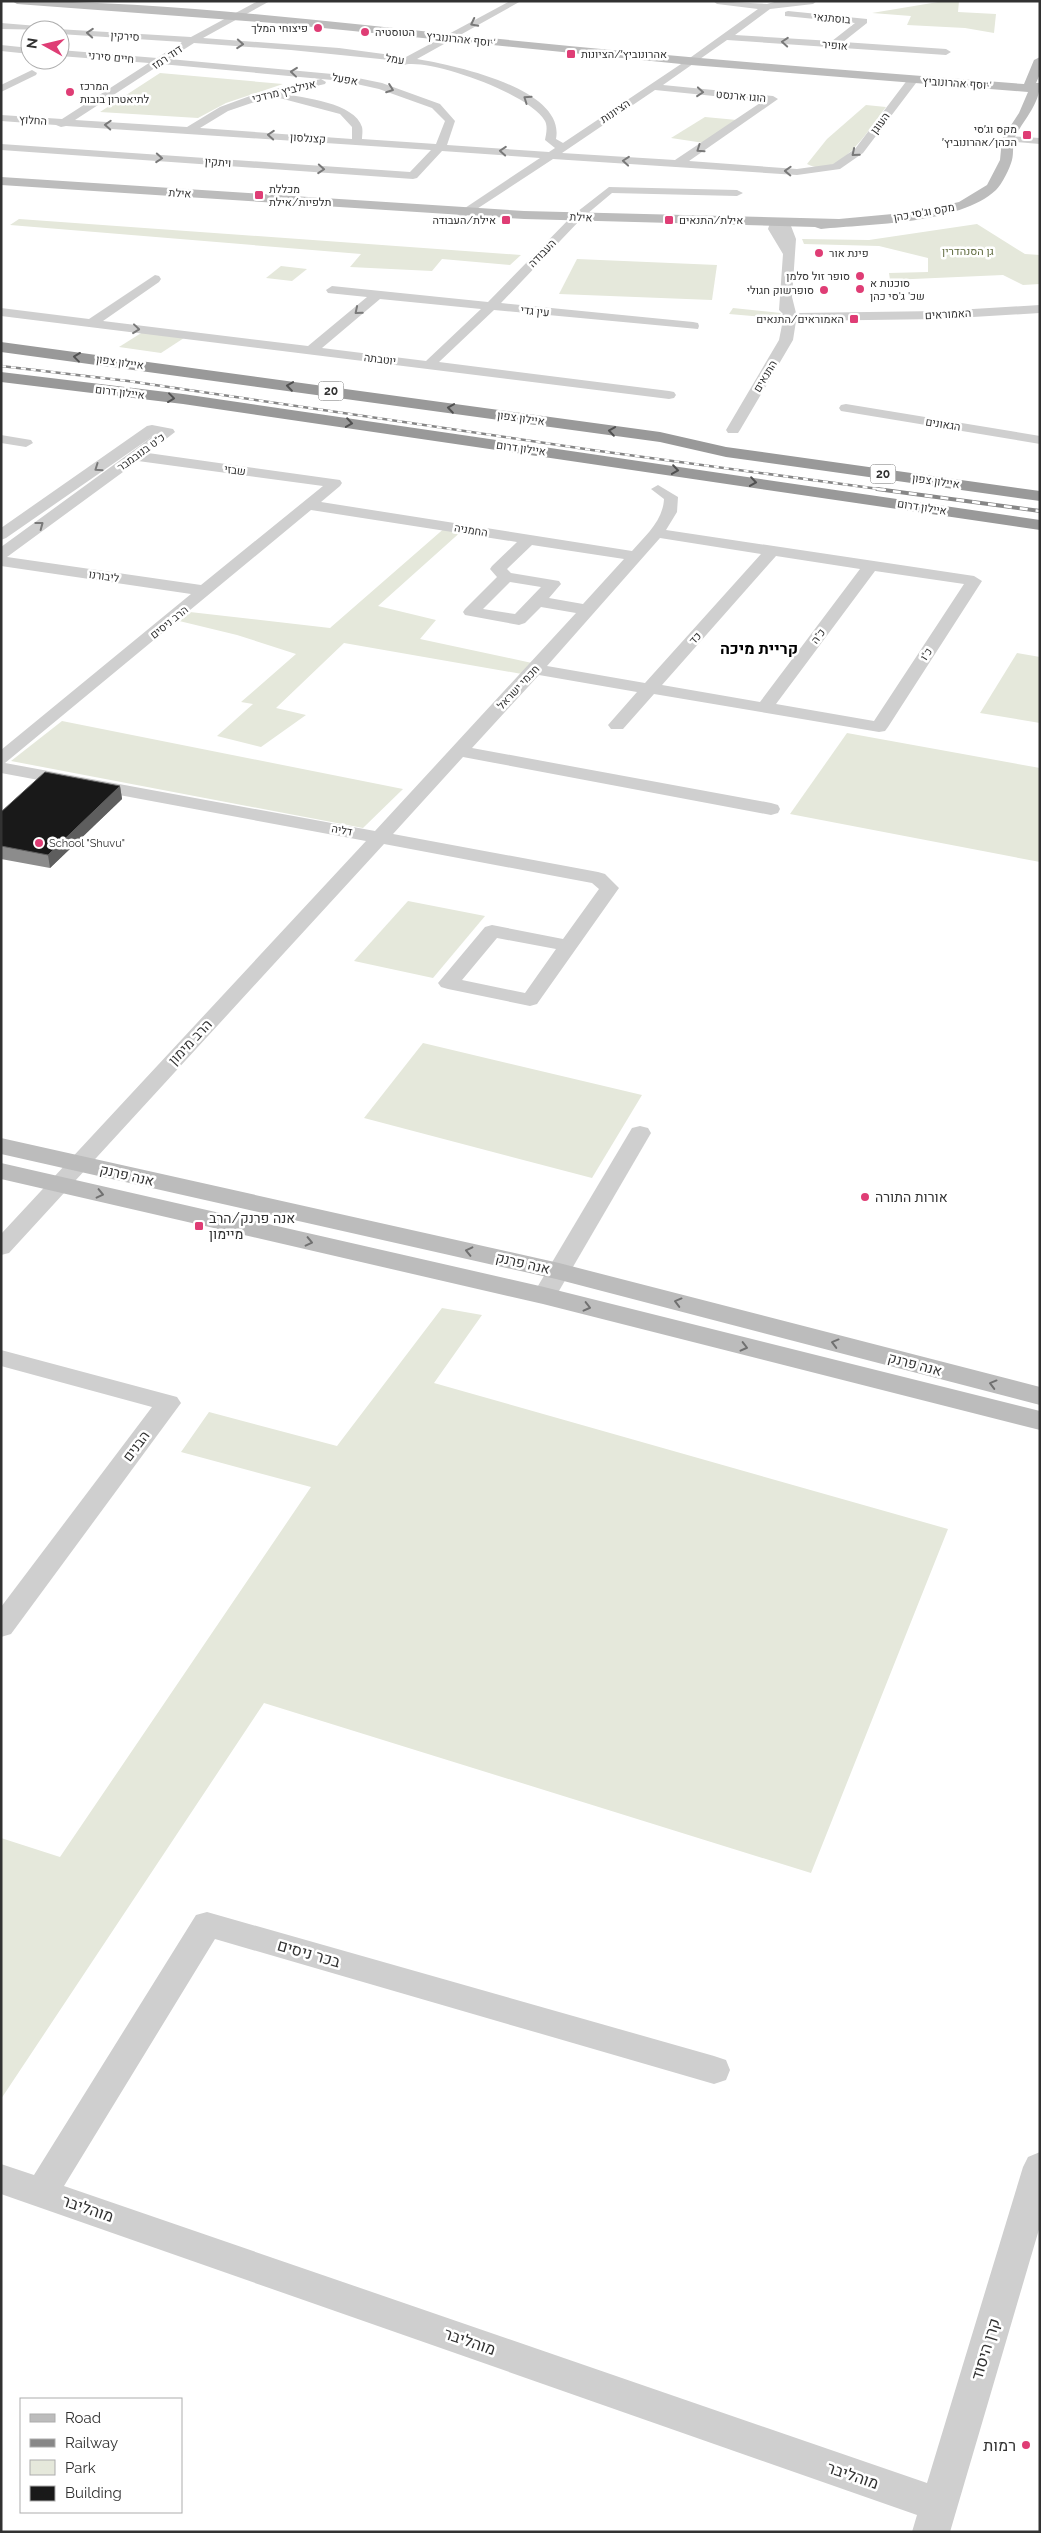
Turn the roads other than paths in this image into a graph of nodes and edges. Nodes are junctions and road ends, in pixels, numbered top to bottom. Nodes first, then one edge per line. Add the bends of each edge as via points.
1 (17, 1) edge
2 (266, 1) edge
3 (517, 1) edge
4 (717, 1) edge
5 (813, 1) edge
6 (788, 2) edge
7 (764, 9) junction
8 (233, 17) junction
9 (1, 26) edge
10 (20, 28) edge
11 (70, 32) edge
12 (724, 37) junction
13 (447, 38) junction
14 (191, 40) junction
15 (833, 45) junction
16 (1, 48) edge
17 (20, 50) edge
18 (946, 52) dead end
19 (70, 54) edge
20 (1040, 60) edge
21 (409, 61) junction
22 (161, 62) junction
23 (691, 62) junction
24 (9, 72) dead end
25 (343, 78) junction
26 (917, 80) junction
27 (651, 87) junction
28 (1037, 87) edge
29 (1, 89) edge
30 (266, 94) junction
31 (1, 118) edge
32 (64, 122) junction
33 (190, 130) junction
34 (1011, 139) junction
35 (1040, 141) edge
36 (356, 142) junction
37 (442, 146) junction
38 (562, 146) junction
39 (1, 147) edge
40 (23, 148) junction
41 (551, 154) junction
42 (8, 159) dead end
43 (676, 165) junction
44 (413, 176) joint
45 (1, 182) edge
46 (737, 193) dead end
47 (464, 212) junction
48 (575, 219) junction
49 (780, 230) junction
50 (154, 279) dead end
51 (332, 290) dead end
52 (377, 295) junction
53 (491, 306) junction
54 (1040, 309) edge
55 (1, 312) edge
56 (788, 318) junction
57 (90, 324) junction
58 (693, 326) dead end
59 (1, 347) edge
60 (310, 351) junction
61 (429, 365) junction
62 (1, 377) edge
63 (669, 395) dead end
64 (846, 408) dead end
65 (733, 430) dead end
66 (660, 437) junction
67 (1, 439) edge
68 (1040, 440) edge
69 (26, 443) dead end
70 (136, 456) junction
71 (335, 483) joint
72 (1040, 487) edge
73 (658, 489) dead end
74 (844, 495) junction
75 (1040, 496) edge
76 (308, 505) junction
77 (1040, 525) edge
78 (1040, 529) edge
79 (656, 533) junction
80 (1, 535) edge
81 (529, 539) junction
82 (772, 551) junction
83 (1, 554) edge
84 (634, 556) junction
85 (1, 561) edge
86 (871, 565) junction
87 (506, 577) junction
88 (206, 591) junction
89 (536, 601) junction
90 (587, 610) junction
91 (534, 669) junction
92 (650, 688) junction
93 (764, 708) junction
94 (616, 725) dead end
95 (458, 752) junction
96 (1, 759) edge
97 (1, 768) edge
98 (771, 809) dead end
99 (378, 837) junction
100 (569, 946) junction
101 (640, 1133) dead end
102 (1, 1146) edge
103 (78, 1164) junction
104 (1, 1171) edge
105 (59, 1185) junction
106 (1, 1248) edge
107 (559, 1271) junction
108 (544, 1296) junction
109 (1, 1358) edge
110 (1040, 1396) edge
111 (1040, 1421) edge
112 (1, 1627) edge
113 (714, 2070) dead end
114 (1040, 2167) edge
115 (1, 2179) edge
116 (42, 2192) junction
117 (935, 2518) edge

1 - 8 street, יוסף אהרונוביץ'
2 - 8 street
3 -> 13 street, אנילביץ מרדכי
4 - 7 street
5 - 6 street
6 - 7 street
7 - 12 street, הציונות
7 - 15 street, בוסתנאי via 864,21
8 - 13 street, יוסף אהרונוביץ'
8 - 14 street, דוד רמז
9 - 10 street
14 -> 11 street, סירקין
15 -> 12 street, אופיר
12 - 23 street, הציונות
13 - 21 street, אנילביץ מרדכי
13 - 23 street, יוסף אהרונוביץ'
14 -> 21 street, עמל via 344,52
14 - 22 street, דוד רמז
15 - 18 street, אופיר
16 - 17 street
19 - 22 street, חיים סירני
20 - 28 street, מקס וג'סי כהן
21 - 25 street, אנילביץ מרדכי
38 -> 21 street, עמל via 550,140 552,128 540,108 523,96 474,74
25 -> 22 street, אפעל
22 - 32 street, דוד רמז
23 - 26 street, יוסף אהרונוביץ'
23 - 27 street, הציונות
24 - 29 street via 32,73
25 - 30 street, אנילביץ מרדכי
25 -> 37 street, אפעל via 382,86 436,106 450,120
26 - 28 street, יוסף אהרונוביץ'
26 -> 43 street, העוגן via 859,151 836,167 797,172
27 - 38 street, הציונות
27 -> 43 street, הוגו ארנסט via 773,98
28 - 34 street, מקס וג'סי כהן
30 - 33 street, אנילביץ מרדכי via 224,109
30 - 36 street via 309,101 344,112 358,126
31 - 32 street, החלוץ
33 -> 32 street, קצנלסון
32 - 40 street, דוד רמז
36 -> 33 street, קצנלסון
34 - 35 street
34 - 49 street, מקס וג'סי כהן via 1006,160 992,187 963,205 914,216
36 - 37 street, קצנלסון
41 -> 37 street, קצנלסון
37 - 44 street, אפעל
38 - 41 street, הציונות
39 - 40 street, ויתקין
40 - 42 street, דוד רמז
40 -> 44 street, ויתקין
43 -> 41 street
41 - 47 street, הציונות
45 - 47 street, אילת
46 - 48 street, העבודה via 609,190
47 - 48 street, אילת
48 - 49 street, אילת
48 - 49 street, אילת via 766,232
48 - 53 street, העבודה
49 - 56 street, התנאים via 790,241 785,293
50 - 57 street
51 - 52 street, עין גדי
52 - 53 street, עין גדי
52 -> 60 street
53 - 58 street, עין גדי
53 - 61 street, העבודה
54 - 56 street, האמוראים
55 - 57 street, יוטבתה
56 - 65 street, התנאים via 786,340
57 -> 60 street, יוטבתה
66 -> 59 highway, איילון צפון / 20
60 - 61 street, יוטבתה
61 - 63 street, יוטבתה
62 -> 74 highway, איילון דרום / 20 via 183,399
64 - 68 street, הגאונים
66 - 72 highway
66 - 75 highway, איילון צפון / 20 via 726,452
67 - 69 street
70 - 71 street, שבזי
70 -> 80 street, כ"ט בנובמבר via 168,432 152,430
83 -> 70 street, כ"ט בנובמבר
71 - 76 street, הרב ניסים
73 - 79 street, חכמי ישראל via 670,496 671,505 667,520
74 - 77 highway, איילון דרום / 20
74 - 78 highway
76 - 81 street, החמניה
76 - 88 street, הרב ניסים
79 - 82 street
79 - 84 street, חכמי ישראל
81 - 84 street, החמניה
81 - 87 street via 498,569
82 - 86 street
82 - 92 street, כד
84 - 90 street, חכמי ישראל
85 - 88 street, ליבורנו
86 - 93 street, כ"ה
86 - 93 street, כ"ו via 974,581 879,727
87 - 89 street via 553,584
87 - 89 street via 471,612 519,620
88 - 96 street, הרב ניסים
89 - 90 street
90 - 91 street, חכמי ישראל
91 - 92 street
91 - 95 street, חכמי ישראל
92 - 93 street
92 - 94 street, כד
95 - 98 street
95 - 99 street, חכמי ישראל
97 - 99 street, דליה
99 - 100 street, דליה via 598,878 609,888
99 - 103 street, הרב מימון
100 - 100 street, דליה via 492,931 448,983 530,1000
101 - 107 street
102 - 103 street, אנה פרנק
103 - 105 street, הרב מימון
107 -> 103 street, אנה פרנק
104 - 105 street, אנה פרנק
105 - 106 street, הרב מימון
105 -> 108 street, אנה פרנק
107 - 108 street
110 -> 107 street, אנה פרנק
108 -> 111 street, אנה פרנק
109 - 112 street, הבנים via 168,1404
113 - 116 street, בכר ניסים via 206,1924
114 - 117 street, קרן היסוד
115 - 116 street, מוהליבר
116 - 117 street, מוהליבר

